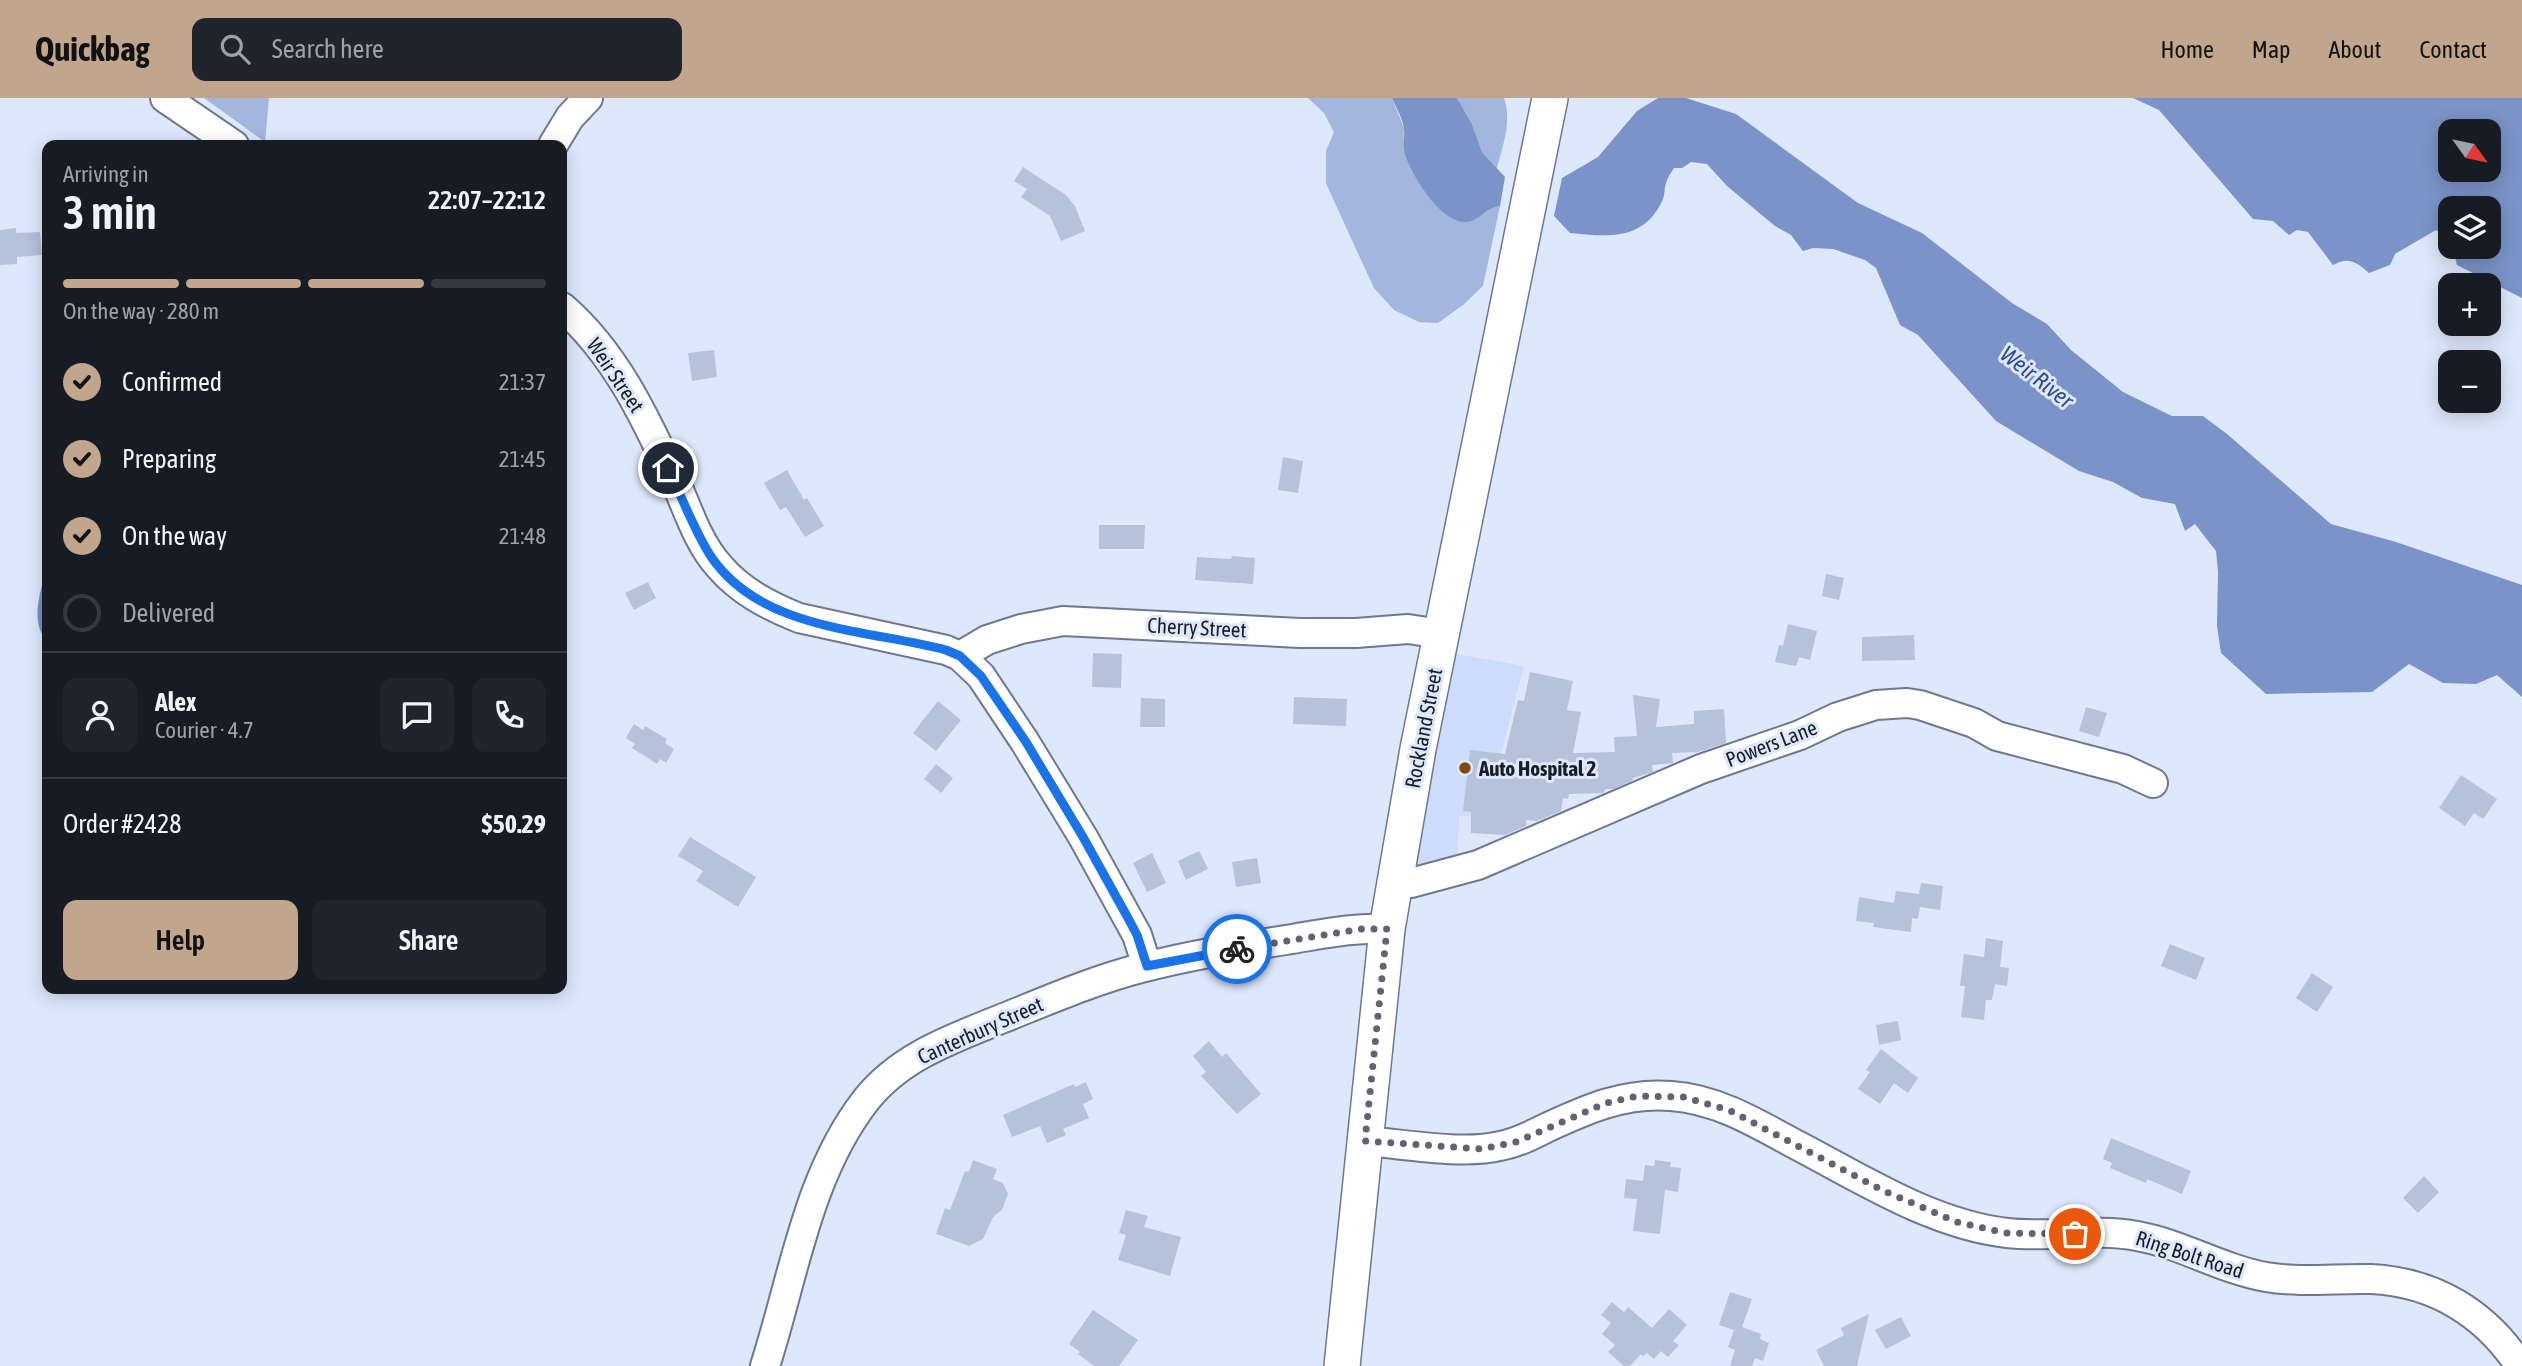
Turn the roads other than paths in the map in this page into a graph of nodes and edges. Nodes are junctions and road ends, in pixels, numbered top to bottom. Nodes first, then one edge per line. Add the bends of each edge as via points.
1 (165, 98) edge
2 (588, 98) edge
3 (1550, 98) edge
4 (227, 140) edge
5 (556, 140) edge
6 (567, 312) edge
7 (1441, 634) junction
8 (960, 656) junction
9 (2153, 783) dead end
10 (1394, 883) junction
11 (1387, 929) junction
12 (1147, 966) junction
13 (1365, 1141) junction
14 (765, 1366) edge
15 (1342, 1366) edge
16 (2520, 1366) edge

1 - 4 street
2 - 5 street
3 - 7 main road, Rockland Street
6 - 8 street, Weir Street via 604,351 627,387 702,539 729,577 761,601 799,618
7 - 8 street, Cherry Street via 1408,629 1300,633 1063,621 987,640
7 - 10 main road, Rockland Street
8 - 12 street, Weir Street via 981,676 1056,792 1137,935
9 - 10 street, Powers Lane via 2123,769 1997,736 1920,705 1876,705 1701,769 1478,865 1411,883
10 - 11 main road, Rockland Street
11 - 12 street, Canterbury Street via 1296,938
11 - 13 main road, Rockland Street
12 - 14 street, Canterbury Street via 940,1044 898,1069 875,1090 848,1128 819,1186
13 - 15 main road, Rockland Street
13 - 16 street, Ring Bolt Road via 1482,1149 1516,1142 1614,1101 1652,1095 1683,1097 1729,1110 1884,1191 1972,1226 2023,1234 2126,1234 2266,1277 2370,1279 2418,1287 2476,1315

